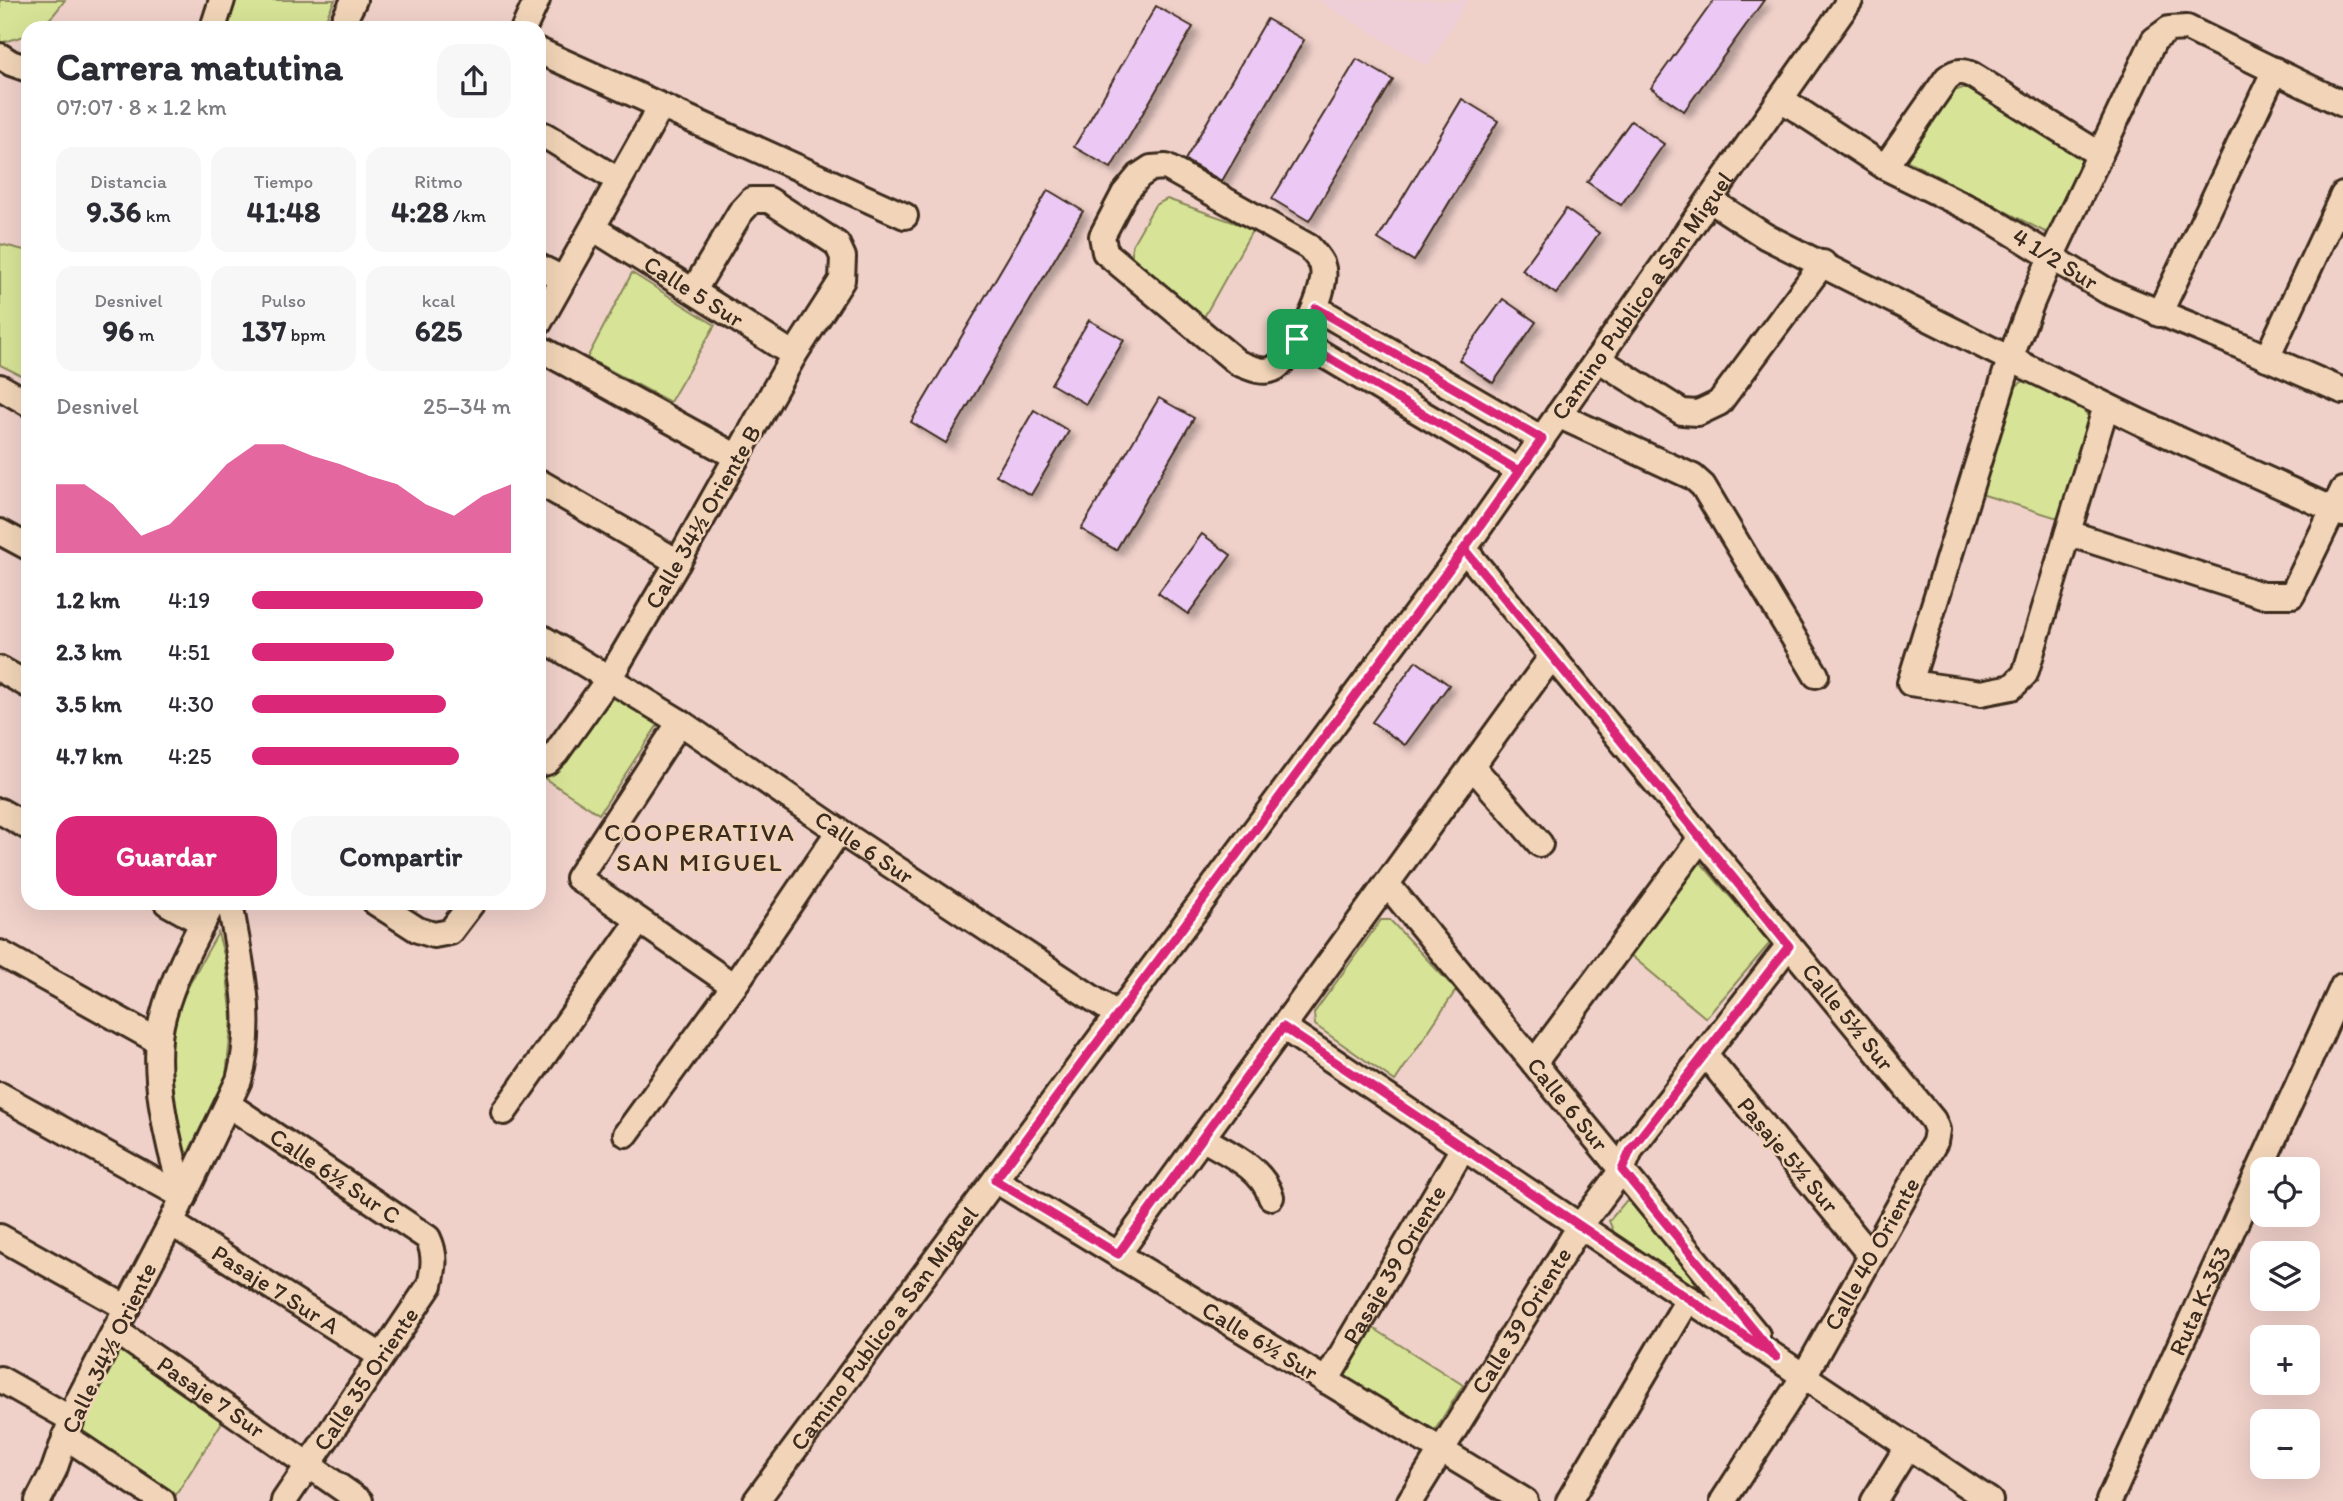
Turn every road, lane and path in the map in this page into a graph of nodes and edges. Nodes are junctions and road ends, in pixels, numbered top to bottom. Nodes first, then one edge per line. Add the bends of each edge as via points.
1 (222, 0) edge
2 (354, 0) edge
3 (537, 0) edge
4 (1850, 0) edge
5 (215, 21) edge
6 (344, 21) edge
7 (527, 21) edge
8 (546, 54) edge
9 (0, 56) edge
10 (21, 67) edge
11 (2275, 70) junction
12 (1781, 99) junction
13 (2343, 104) edge
14 (660, 106) junction
15 (546, 136) edge
16 (2099, 154) junction
17 (1885, 167) junction
18 (618, 180) junction
19 (2343, 195) edge
20 (1710, 200) junction
21 (905, 216) dead end
22 (593, 228) junction
23 (2051, 257) junction
24 (1823, 263) junction
25 (546, 270) edge
26 (563, 279) junction
27 (694, 290) junction
28 (1316, 308) junction
29 (546, 310) edge
30 (2159, 314) junction
31 (1297, 339) junction
32 (546, 352) edge
33 (794, 355) junction
34 (2267, 358) junction
35 (1598, 359) junction
36 (2010, 359) junction
37 (0, 387) edge
38 (2343, 391) edge
39 (21, 399) edge
40 (2106, 406) junction
41 (1558, 415) junction
42 (1542, 439) junction
43 (737, 457) junction
44 (1519, 471) junction
45 (546, 486) edge
46 (2340, 505) edge
47 (0, 532) edge
48 (2068, 533) junction
49 (21, 543) edge
50 (1464, 549) junction
51 (678, 562) junction
52 (546, 640) edge
53 (1552, 656) junction
54 (0, 669) edge
55 (1816, 675) dead end
56 (610, 677) junction
57 (21, 681) edge
58 (680, 722) junction
59 (546, 761) edge
60 (1472, 766) junction
61 (0, 811) edge
62 (21, 823) edge
63 (839, 831) junction
64 (1701, 838) junction
65 (1540, 844) dead end
66 (1387, 884) junction
67 (231, 910) edge
68 (387, 910) edge
69 (467, 910) edge
70 (208, 913) edge
71 (639, 921) junction
72 (1789, 946) junction
73 (0, 953) edge
74 (734, 986) junction
75 (2343, 986) edge
76 (1118, 1015) junction
77 (1283, 1027) junction
78 (158, 1041) junction
79 (1705, 1054) junction
80 (1534, 1063) junction
81 (0, 1095) edge
82 (229, 1105) junction
83 (504, 1112) dead end
84 (1937, 1130) joint
85 (626, 1135) dead end
86 (1202, 1138) junction
87 (1463, 1148) junction
88 (1622, 1170) junction
89 (995, 1180) junction
90 (184, 1197) junction
91 (1270, 1197) dead end
92 (171, 1223) junction
93 (1580, 1226) junction
94 (0, 1237) edge
95 (434, 1252) joint
96 (1118, 1254) junction
97 (1871, 1256) junction
98 (1689, 1298) junction
99 (127, 1308) junction
100 (115, 1330) junction
101 (381, 1356) junction
102 (1776, 1357) junction
103 (1804, 1376) junction
104 (0, 1379) edge
105 (1326, 1381) junction
106 (68, 1428) junction
107 (1908, 1446) junction
108 (1441, 1451) junction
109 (308, 1463) junction
110 (38, 1501) edge
111 (162, 1501) edge
112 (284, 1501) edge
113 (360, 1501) edge
114 (756, 1501) edge
115 (1410, 1501) edge
116 (1525, 1501) edge
117 (1569, 1501) edge
118 (1723, 1501) edge
119 (1874, 1501) edge
120 (1990, 1501) edge
121 (2109, 1501) edge

1 - 5 street
2 - 6 street
3 - 7 street
4 - 12 street, Camino Publico a San Miguel
8 - 14 street
9 - 10 street
11 - 13 street
11 - 16 street via 2196,31 2169,29 2154,40
11 - 30 street
12 - 17 street, 4 1/2 Sur
12 - 20 street, Camino Publico a San Miguel
14 - 18 street
14 - 21 street
15 - 18 street
16 - 17 street via 1962,71 1947,78
16 - 23 street
17 - 23 street, 4 1/2 Sur via 1987,218
18 - 22 street
19 - 34 street
20 - 24 street via 1765,236
20 - 35 street, Camino Publico a San Miguel
22 - 26 street
22 - 27 street, Calle 5 Sur
23 - 30 street, 4 1/2 Sur via 2107,291
23 - 36 street
24 - 35 street via 1719,403 1698,413 1682,412
24 - 36 street
25 - 26 street
26 - 29 street
27 - 33 street, Calle 5 Sur
27 - 33 street, Calle 34½ Oriente B via 752,200 769,200 837,244 843,257 842,280
28 - 31 street
28 - 31 street via 1323,265 1309,247 1166,167 1151,168 1124,194 1102,236 1105,252 1238,363 1256,370 1273,369
28 - 42 street
30 - 34 street, 4 1/2 Sur
31 - 44 street
32 - 43 street
33 - 43 street, Calle 34½ Oriente B
34 - 38 street, 4 1/2 Sur
35 - 41 street, Camino Publico a San Miguel
36 - 40 street
36 - 48 street via 1910,683 1982,693 2012,687 2025,674
37 - 39 street
40 - 46 street
40 - 48 street
41 - 42 street, Camino Publico a San Miguel
41 - 55 street via 1693,477 1703,486
42 - 44 street, Camino Publico a San Miguel
43 - 51 street, Calle 34½ Oriente B
44 - 50 street, Camino Publico a San Miguel
45 - 51 street
46 - 48 street via 2292,595 2263,595
47 - 49 street
50 - 53 street, Calle 5½ Sur
50 - 76 street, Camino Publico a San Miguel
51 - 56 street, Calle 34½ Oriente B
52 - 56 street, Calle 6 Sur
53 - 60 street
53 - 64 street, Calle 5½ Sur
54 - 57 street
56 - 58 street, Calle 6 Sur
56 - 59 street, Calle 34½ Oriente B
58 - 63 street, Calle 6 Sur
58 - 71 street via 578,878
60 - 65 street
60 - 66 street
61 - 62 street
63 - 74 street
63 - 76 street, Calle 6 Sur
64 - 72 street, Calle 5½ Sur
64 - 80 street
66 - 77 street
66 - 80 street, Calle 6 Sur
67 - 82 street, Calle 34½ Oriente via 248,1027 244,1062
68 - 69 street via 434,935 450,932
70 - 78 street via 169,996
71 - 74 street
71 - 83 street
72 - 79 street, Calle 39 Oriente
72 - 84 street, Calle 5½ Sur
73 - 78 street
74 - 85 street
75 - 121 street, Ruta K-353
76 - 89 street, Camino Publico a San Miguel
77 - 86 street
77 - 87 street, Calle 6 Sur
78 - 90 street via 159,1086
79 - 88 street, Calle 39 Oriente via 1631,1149
79 - 97 street, Pasaje 5½ Sur
80 - 88 street, Calle 6 Sur
81 - 90 street
82 - 90 street, Calle 34½ Oriente
82 - 95 street, Calle 6½ Sur C via 428,1238
84 - 97 street, Calle 40 Oriente via 1935,1142
86 - 91 street via 1260,1176
86 - 96 street
87 - 93 street, Calle 6 Sur
87 - 105 street, Pasaje 39 Oriente
88 - 93 street, Calle 39 Oriente
88 - 102 street, Calle 6 Sur
89 - 96 street, Calle 6½ Sur
89 - 114 street, Camino Publico a San Miguel
90 - 92 street, Calle 34½ Oriente
92 - 99 street, Calle 34½ Oriente
92 - 101 street, Pasaje 7 Sur A
93 - 98 street, Calle 6 Sur
93 - 108 street, Calle 39 Oriente
94 - 99 street
95 - 101 street, Calle 35 Oriente via 430,1286
96 - 105 street, Calle 6½ Sur
97 - 103 street, Calle 40 Oriente
98 - 102 street, Calle 6 Sur
98 - 117 street
99 - 100 street, Calle 34½ Oriente
100 - 106 street, Calle 34½ Oriente
100 - 109 street, Pasaje 7 Sur
101 - 109 street, Calle 35 Oriente
102 - 103 street, Calle 6 Sur
103 - 107 street, Calle 6 Sur
103 - 118 street, Calle 40 Oriente
104 - 106 street
105 - 108 street, Calle 6½ Sur
106 - 110 street, Calle 34½ Oriente
106 - 111 street
107 - 119 street
107 - 120 street, Calle 6 Sur
108 - 115 street, Calle 39 Oriente
108 - 116 street, Calle 6½ Sur
109 - 112 street, Calle 35 Oriente
109 - 113 street, Pasaje 7 Sur

